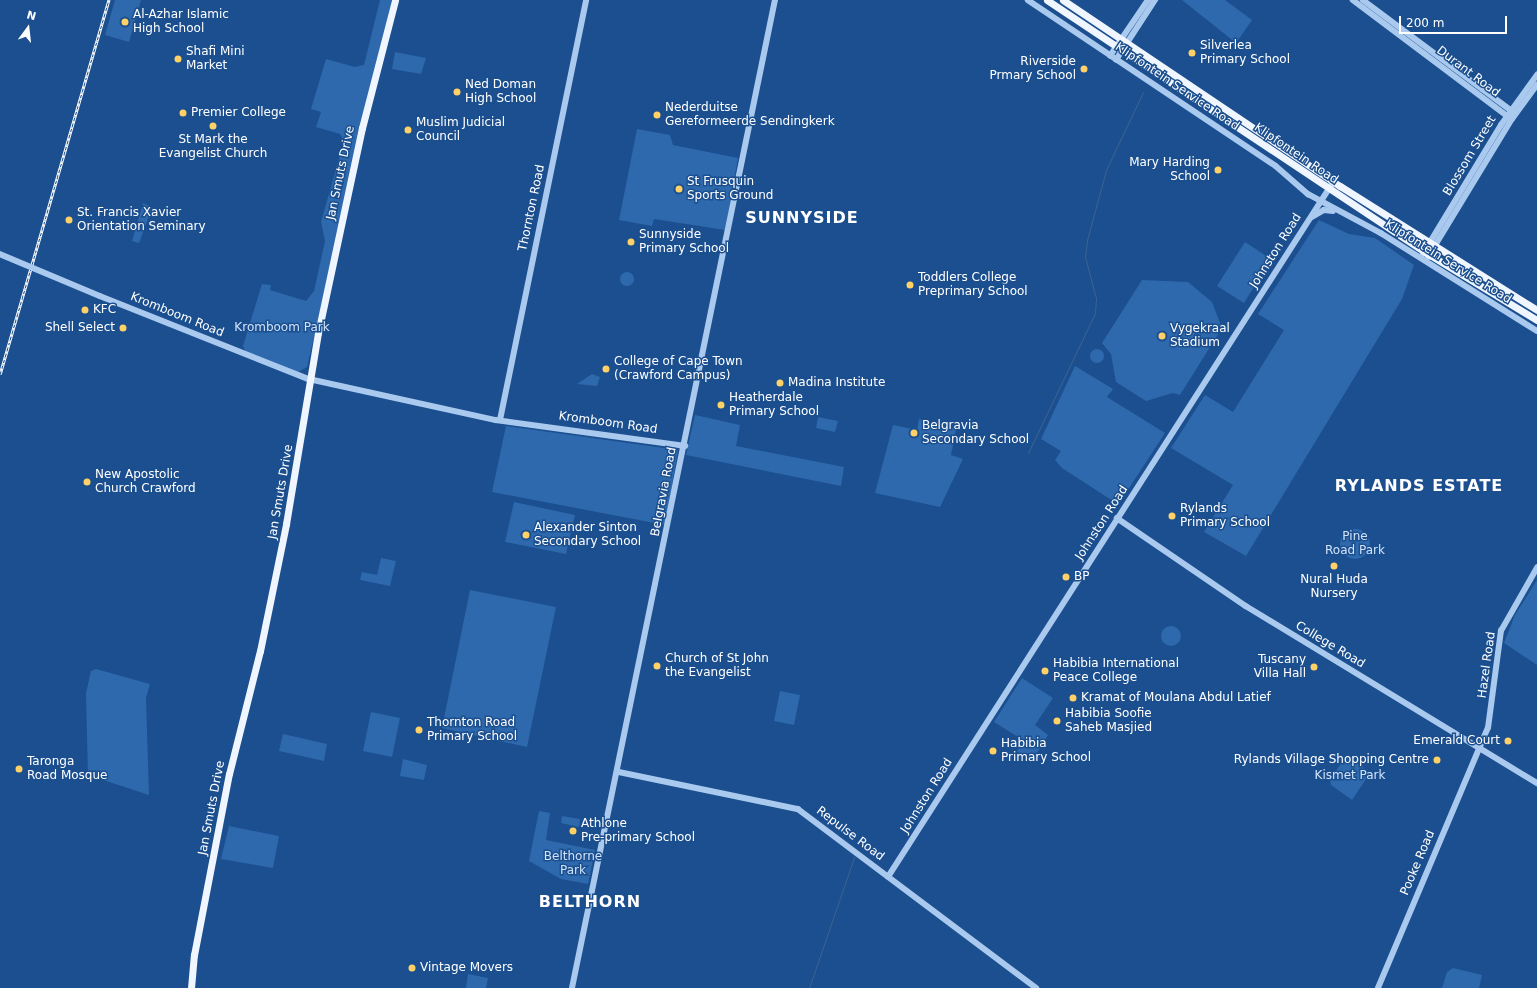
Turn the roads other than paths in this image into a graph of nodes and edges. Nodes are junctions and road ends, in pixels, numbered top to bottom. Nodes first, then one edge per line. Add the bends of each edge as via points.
1 (395, 0) edge
2 (586, 0) edge
3 (775, 0) edge
4 (1028, 0) edge
5 (1047, 0) edge
6 (1063, 0) edge
7 (1148, 0) edge
8 (1155, 0) edge
9 (1353, 0) edge
10 (1363, 0) edge
11 (1124, 41) junction
12 (1119, 49) junction
13 (1110, 56) junction
14 (1116, 60) junction
15 (1537, 75) edge
16 (1537, 85) edge
17 (1511, 115) junction
18 (1334, 181) junction
19 (1329, 188) junction
20 (1320, 202) junction
21 (1335, 212) junction
22 (1310, 218) junction
23 (1432, 246) junction
24 (1428, 253) junction
25 (0, 254) edge
26 (1423, 260) junction
27 (1537, 310) edge
28 (1537, 320) edge
29 (1537, 331) edge
30 (309, 379) junction
31 (500, 418) junction
32 (685, 446) junction
33 (1117, 518) junction
34 (1537, 568) edge
35 (1480, 748) junction
36 (619, 772) junction
37 (1537, 783) edge
38 (888, 877) junction
39 (192, 988) edge
40 (572, 988) edge
41 (1036, 988) edge
42 (1378, 988) edge

1 - 30 main road, Jan Smuts Drive via 362,128
2 - 31 street, Thornton Road
3 - 32 street, Belgravia Road
4 - 13 street, Klipfontein Service Road
5 - 12 main road, Klipfontein Road
6 - 11 main road, Klipfontein Road
7 - 11 street
8 - 11 street
9 - 17 street, Durant Road
10 - 17 street, Durant Road
11 - 12 street
11 - 18 main road, Klipfontein Road
12 - 13 street
12 - 14 street
12 - 19 main road, Klipfontein Road
13 - 14 street, Klipfontein Service Road
14 - 20 street, Klipfontein Service Road via 1276,166
15 - 17 street, Blossom Street
16 - 17 street, Blossom Street
17 - 23 street, Blossom Street
18 - 19 street, Johnston Road
18 - 23 main road, Klipfontein Road
19 - 20 street, Johnston Road
19 - 24 main road, Klipfontein Road
20 - 21 street, Klipfontein Service Road
20 - 22 street, Johnston Road
21 - 22 street via 1324,210
21 - 26 street, Klipfontein Service Road via 1360,221
22 - 33 street, Johnston Road
23 - 24 street, Blossom Street
23 - 27 main road, Klipfontein Road
24 - 26 street, Blossom Street
24 - 28 main road, Klipfontein Road
25 - 30 street, Kromboom Road, bridge
26 - 29 street, Klipfontein Service Road
30 - 31 street, Kromboom Road
30 - 39 main road, Jan Smuts Drive via 289,509 260,651 229,774 194,955
31 - 32 street, Kromboom Road
32 - 36 street, Belgravia Road
33 - 35 street, College Road via 1237,601
33 - 38 street, Johnston Road
34 - 35 street, Hazel Road via 1501,632 1491,718
35 - 37 street, College Road
35 - 42 street, Pooke Road
36 - 38 street, Repulse Road via 793,807
36 - 40 street, Belgravia Road
38 - 41 street, Repulse Road

